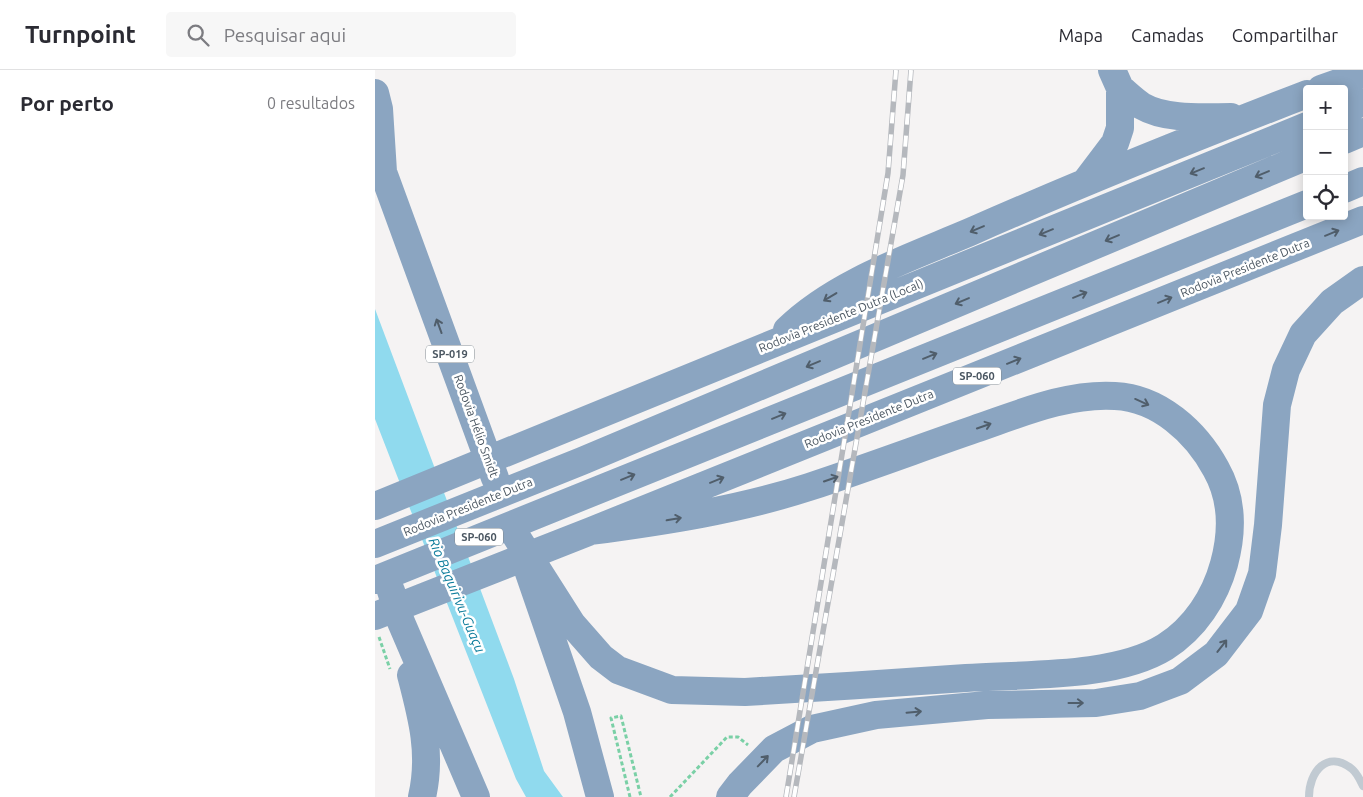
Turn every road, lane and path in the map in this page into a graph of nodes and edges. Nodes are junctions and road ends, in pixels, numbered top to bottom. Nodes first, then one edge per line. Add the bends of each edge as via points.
1 (1363, 74) edge
2 (1116, 79) edge
3 (1332, 85) edge
4 (375, 93) edge
5 (1303, 96) edge
6 (1363, 102) edge
7 (1348, 108) edge
8 (1247, 117) junction
9 (1303, 128) edge
10 (1363, 132) edge
11 (1348, 138) edge
12 (1303, 158) edge
13 (379, 164) edge
14 (1086, 181) junction
15 (1363, 181) edge
16 (1348, 187) edge
17 (1303, 206) edge
18 (1363, 220) edge
19 (1363, 280) edge
20 (772, 345) junction
21 (375, 506) edge
22 (584, 534) junction
23 (517, 536) junction
24 (375, 538) edge
25 (375, 544) edge
26 (375, 580) edge
27 (375, 616) edge
28 (401, 622) junction
29 (762, 761) junction
30 (1363, 786) edge
31 (422, 797) edge
32 (476, 797) edge
33 (600, 797) edge
34 (630, 797) edge
35 (641, 797) edge
36 (670, 797) edge
37 (730, 797) edge
38 (1309, 797) edge

1 - 3 highway
2 - 8 highway via 1141,105 1168,114 1202,118
2 - 14 highway via 1120,128 1115,143
4 - 13 highway, Rodovia Hélio Smidt / SP-019 via 379,109
5 - 8 highway
6 - 7 highway
8 - 14 highway
9 -> 20 highway, Rodovia Presidente Dutra (Local)
10 - 11 highway
12 -> 25 highway, Rodovia Presidente Dutra / SP-060 via 582,461
23 -> 13 highway, Rodovia Hélio Smidt / SP-019
14 -> 20 highway via 849,286 802,316
15 - 16 highway
26 -> 17 highway, SP-060
22 -> 18 highway, Rodovia Presidente Dutra / SP-060
29 -> 19 highway via 774,748 812,729 876,715 987,705 1096,703 1140,696 1180,681 1215,654 1249,611 1262,574 1277,405 1286,370 1303,334 1332,302
20 - 21 highway, Rodovia Presidente Dutra (Local)
22 -> 23 highway via 741,506 807,487 1037,408 1113,395 1137,399 1160,412 1185,427 1205,449 1229,499 1231,540 1221,576 1202,614 1166,646 1116,665 1048,674 699,692 672,690 645,681 601,658 572,624
22 - 27 highway, Rodovia Presidente Dutra / SP-060
23 - 33 highway, Rodovia Hélio Smidt / SP-019 via 577,712
24 - 28 highway
28 - 31 highway via 427,747 428,773
28 - 32 highway
29 - 36 path via 753,748 738,737 727,737
29 - 37 highway
30 - 38 lane via 1354,770 1342,762 1329,762 1316,769 1309,783
34 - 35 path via 611,718 621,716

